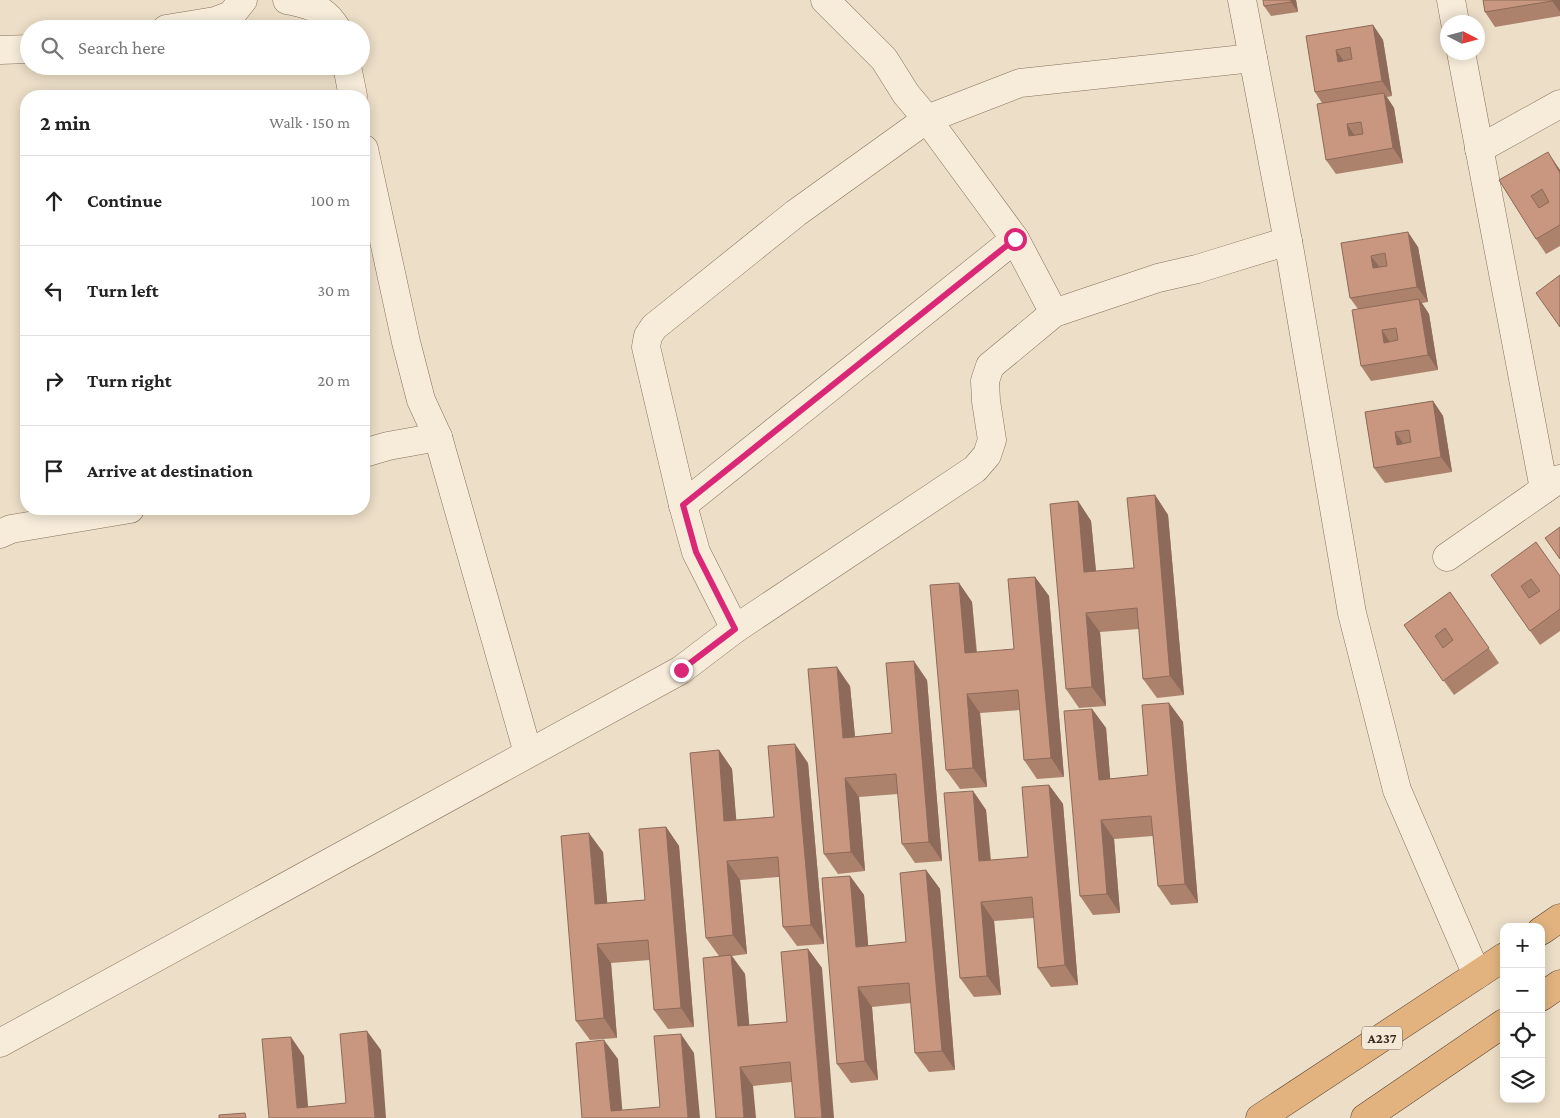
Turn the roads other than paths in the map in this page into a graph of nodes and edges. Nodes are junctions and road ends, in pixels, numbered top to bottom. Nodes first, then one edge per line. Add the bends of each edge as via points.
1 (243, 0) edge
2 (286, 0) edge
3 (1242, 0) edge
4 (1451, 0) edge
5 (830, 2) edge
6 (1454, 15) edge
7 (218, 20) edge
8 (332, 20) edge
9 (20, 49) edge
10 (0, 50) edge
11 (1253, 58) junction
12 (1462, 60) edge
13 (349, 75) edge
14 (352, 90) edge
15 (1560, 104) edge
16 (927, 119) junction
17 (1479, 149) junction
18 (370, 177) edge
19 (1015, 239) junction
20 (1288, 241) junction
21 (1054, 313) junction
22 (438, 436) junction
23 (370, 451) edge
24 (1552, 484) edge
25 (683, 505) junction
26 (94, 515) edge
27 (0, 534) edge
28 (1447, 557) dead end
29 (735, 629) junction
30 (528, 753) junction
31 (1560, 918) edge
32 (1545, 928) edge
33 (1500, 959) edge
34 (1477, 975) junction
35 (1560, 984) edge
36 (1545, 994) edge
37 (1500, 1026) edge
38 (0, 1043) edge
39 (1260, 1118) edge
40 (1365, 1118) edge

1 - 7 street via 230,15
2 - 8 street via 312,6
3 - 11 street
4 - 6 street
5 - 16 street via 884,59 906,94
9 - 10 street
11 - 16 street via 1020,83
11 - 20 street
12 - 17 street
13 - 14 street
15 - 17 street
16 - 19 street
16 - 25 street via 796,213 648,336 646,346
17 - 24 street
18 - 22 street via 421,400
19 - 21 street
19 - 25 street
20 - 21 street via 1158,278
20 - 34 street via 1352,612 1397,790
21 - 29 street via 990,366 985,381 992,440 988,455 974,469
22 - 23 street
22 - 30 street
24 - 28 street
25 - 29 street via 696,552
26 - 27 street via 11,529
29 - 30 street via 681,670
30 - 38 street
31 - 32 highway
33 - 34 highway, A237
34 - 39 highway, A237
35 - 36 highway
37 - 40 highway

